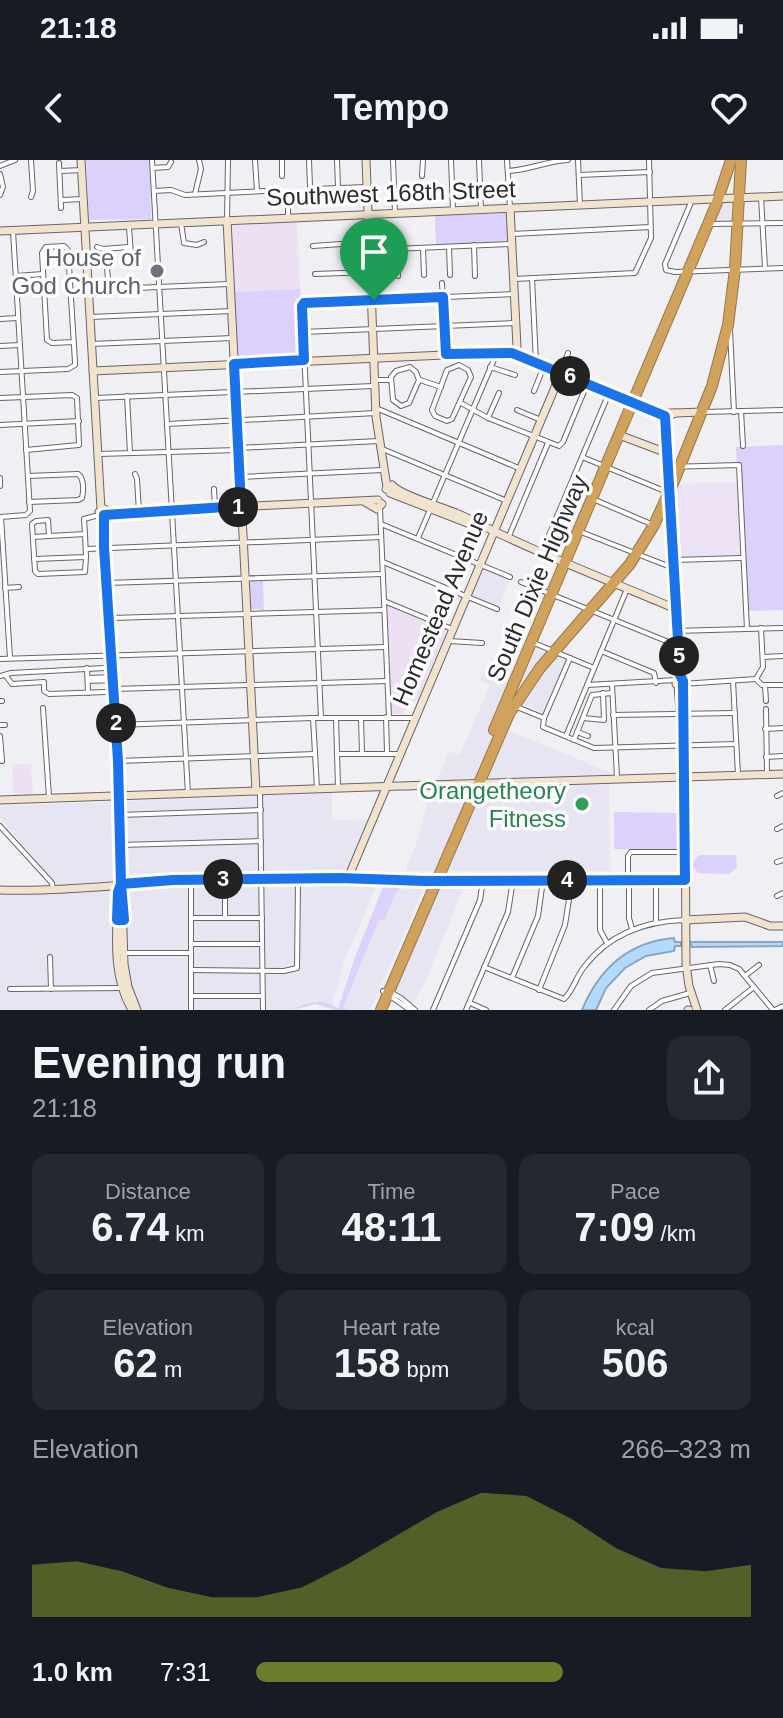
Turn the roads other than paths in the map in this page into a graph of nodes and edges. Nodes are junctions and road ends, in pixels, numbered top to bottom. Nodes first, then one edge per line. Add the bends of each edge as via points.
1 (15, 160) edge
2 (31, 160) edge
3 (81, 160) edge
4 (152, 160) edge
5 (199, 160) edge
6 (228, 160) edge
7 (255, 160) edge
8 (282, 160) edge
9 (309, 160) edge
10 (337, 160) edge
11 (366, 160) edge
12 (393, 160) edge
13 (423, 160) edge
14 (451, 160) edge
15 (479, 160) edge
16 (507, 160) edge
17 (568, 160) edge
18 (578, 160) edge
19 (649, 160) edge
20 (731, 160) edge
21 (741, 160) edge
22 (171, 162) dead end
23 (59, 163) dead end
24 (0, 166) edge
25 (153, 168) junction
26 (82, 170) junction
27 (59, 171) junction
28 (508, 171) junction
29 (650, 172) junction
30 (0, 174) edge
31 (579, 175) junction
32 (282, 176) dead end
33 (422, 176) dead end
34 (367, 187) junction
35 (338, 188) junction
36 (154, 191) junction
37 (257, 191) junction
38 (264, 191) dead end
39 (227, 193) junction
40 (1, 194) edge
41 (195, 194) junction
42 (783, 196) edge
43 (31, 197) dead end
44 (761, 197) junction
45 (738, 198) junction
46 (83, 199) junction
47 (718, 199) junction
48 (61, 200) junction
49 (692, 200) junction
50 (288, 201) dead end
51 (649, 202) junction
52 (580, 205) junction
53 (61, 208) dead end
54 (510, 208) junction
55 (481, 210) junction
56 (453, 211) junction
57 (395, 213) junction
58 (368, 214) junction
59 (288, 218) junction
60 (227, 220) junction
61 (155, 223) junction
62 (181, 223) junction
63 (708, 223) junction
64 (783, 223) edge
65 (738, 224) junction
66 (763, 224) junction
67 (129, 225) junction
68 (85, 227) junction
69 (650, 227) junction
70 (0, 231) edge
71 (13, 231) junction
72 (511, 234) junction
73 (204, 242) dead end
74 (512, 244) junction
75 (474, 245) junction
76 (313, 246) dead end
77 (369, 246) junction
78 (97, 247) dead end
79 (449, 247) junction
80 (423, 248) junction
81 (396, 249) junction
82 (107, 268) dead end
83 (765, 268) junction
84 (783, 268) edge
85 (735, 269) junction
86 (688, 271) junction
87 (371, 272) junction
88 (43, 274) junction
89 (315, 274) dead end
90 (424, 275) dead end
91 (450, 275) dead end
92 (16, 276) junction
93 (398, 276) dead end
94 (475, 276) dead end
95 (532, 278) junction
96 (514, 279) junction
97 (442, 283) dead end
98 (230, 284) junction
99 (159, 287) junction
100 (109, 289) junction
101 (88, 290) junction
102 (515, 294) junction
103 (443, 297) junction
104 (371, 300) junction
105 (232, 311) junction
106 (161, 314) junction
107 (90, 317) junction
108 (18, 318) junction
109 (0, 319) edge
110 (515, 323) junction
111 (444, 326) junction
112 (372, 329) junction
113 (303, 332) junction
114 (233, 338) junction
115 (162, 341) junction
116 (74, 342) junction
117 (91, 344) junction
118 (20, 345) junction
119 (0, 346) edge
120 (727, 346) junction
121 (497, 352) junction
122 (568, 353) dead end
123 (446, 354) junction
124 (515, 354) junction
125 (374, 357) junction
126 (304, 360) junction
127 (234, 364) junction
128 (540, 365) junction
129 (490, 367) junction
130 (164, 368) junction
131 (22, 371) junction
132 (93, 371) junction
133 (0, 372) edge
134 (561, 373) junction
135 (515, 375) dead end
136 (390, 380) junction
137 (419, 380) junction
138 (376, 383) junction
139 (587, 384) junction
140 (441, 387) junction
141 (307, 388) junction
142 (534, 391) dead end
143 (235, 392) junction
144 (499, 393) dead end
145 (609, 393) junction
146 (165, 395) junction
147 (127, 396) junction
148 (23, 397) junction
149 (0, 398) edge
150 (95, 398) junction
151 (461, 403) junction
152 (632, 403) junction
153 (473, 409) junction
154 (376, 410) junction
155 (517, 410) dead end
156 (783, 410) edge
157 (741, 411) junction
158 (702, 412) junction
159 (734, 412) junction
160 (662, 414) junction
161 (308, 416) junction
162 (488, 418) junction
163 (237, 420) junction
164 (541, 420) junction
165 (79, 421) junction
166 (25, 424) junction
167 (167, 424) junction
168 (0, 425) edge
169 (619, 435) junction
170 (534, 437) junction
171 (458, 442) junction
172 (548, 443) junction
173 (310, 445) junction
174 (380, 445) junction
175 (743, 446) dead end
176 (238, 449) junction
177 (26, 450) junction
178 (168, 452) junction
179 (130, 453) junction
180 (667, 453) junction
181 (98, 454) junction
182 (582, 457) junction
183 (680, 466) junction
184 (605, 467) junction
185 (667, 467) junction
186 (521, 469) junction
187 (383, 471) junction
188 (311, 473) junction
189 (135, 474) dead end
190 (445, 474) junction
191 (28, 476) junction
192 (240, 477) junction
193 (0, 478) edge
194 (0, 486) edge
195 (214, 489) dead end
196 (390, 489) junction
197 (669, 493) junction
198 (592, 499) junction
199 (507, 501) junction
200 (29, 502) junction
201 (312, 504) junction
202 (377, 504) junction
203 (241, 506) junction
204 (432, 506) junction
205 (666, 506) junction
206 (215, 507) junction
207 (171, 509) junction
208 (139, 510) junction
209 (102, 512) junction
210 (0, 517) edge
211 (381, 524) junction
212 (654, 525) junction
213 (579, 531) junction
214 (494, 533) junction
215 (85, 534) junction
216 (49, 536) junction
217 (33, 537) junction
218 (381, 537) junction
219 (418, 538) junction
220 (508, 539) junction
221 (313, 540) junction
222 (243, 542) junction
223 (174, 545) junction
224 (86, 547) junction
225 (104, 547) junction
226 (542, 552) junction
227 (636, 554) junction
228 (86, 557) junction
229 (742, 558) junction
230 (34, 559) junction
231 (383, 562) junction
232 (565, 562) junction
233 (670, 562) junction
234 (480, 564) junction
235 (383, 574) junction
236 (314, 576) junction
237 (510, 577) dead end
238 (245, 579) junction
239 (175, 581) junction
240 (521, 582) dead end
241 (106, 583) junction
242 (614, 583) junction
243 (19, 587) dead end
244 (5, 588) junction
245 (627, 589) junction
246 (552, 594) junction
247 (467, 596) junction
248 (384, 601) junction
249 (675, 608) junction
250 (497, 609) dead end
251 (384, 610) junction
252 (591, 611) junction
253 (316, 612) junction
254 (247, 614) junction
255 (178, 617) junction
256 (108, 618) junction
257 (614, 620) junction
258 (761, 628) junction
259 (783, 628) edge
260 (453, 629) junction
261 (747, 629) junction
262 (676, 631) junction
263 (448, 641) junction
264 (532, 642) junction
265 (482, 643) dead end
266 (677, 645) junction
267 (386, 647) junction
268 (318, 648) junction
269 (249, 650) junction
270 (601, 651) junction
271 (180, 652) junction
272 (554, 652) junction
273 (111, 654) junction
274 (783, 656) edge
275 (763, 657) junction
276 (10, 658) junction
277 (570, 658) junction
278 (0, 659) edge
279 (87, 668) junction
280 (105, 668) dead end
281 (594, 668) junction
282 (43, 672) junction
283 (3, 676) edge
284 (756, 679) junction
285 (88, 680) junction
286 (387, 681) junction
287 (733, 681) junction
288 (44, 682) junction
289 (680, 682) junction
290 (320, 683) junction
291 (656, 683) junction
292 (111, 684) junction
293 (612, 684) junction
294 (587, 685) junction
295 (783, 685) edge
296 (251, 686) junction
297 (765, 686) junction
298 (182, 688) junction
299 (88, 693) junction
300 (603, 693) junction
301 (612, 693) junction
302 (766, 701) dead end
303 (510, 704) junction
304 (43, 708) dead end
305 (766, 709) dead end
306 (735, 713) junction
307 (681, 714) junction
308 (613, 715) junction
309 (388, 717) junction
310 (313, 718) junction
311 (321, 718) junction
312 (336, 718) junction
313 (361, 718) junction
314 (416, 718) junction
315 (544, 718) junction
316 (583, 718) junction
317 (253, 720) junction
318 (184, 723) junction
319 (116, 725) junction
320 (783, 728) edge
321 (765, 729) junction
322 (577, 732) junction
323 (0, 736) edge
324 (566, 736) junction
325 (588, 736) dead end
326 (574, 740) junction
327 (736, 744) junction
328 (683, 745) junction
329 (615, 747) junction
330 (387, 752) junction
331 (315, 754) junction
332 (337, 754) junction
333 (362, 754) junction
334 (400, 754) junction
335 (255, 756) junction
336 (783, 756) edge
337 (766, 757) junction
338 (186, 758) junction
339 (9, 760) dead end
340 (1, 761) edge
341 (118, 761) junction
342 (783, 774) edge
343 (738, 775) junction
344 (767, 775) junction
345 (685, 777) junction
346 (617, 778) junction
347 (475, 784) junction
348 (386, 787) junction
349 (317, 789) junction
350 (338, 789) junction
351 (258, 791) junction
352 (783, 793) edge
353 (188, 794) junction
354 (119, 796) junction
355 (777, 796) dead end
356 (50, 799) junction
357 (0, 801) edge
358 (261, 810) junction
359 (120, 815) junction
360 (0, 826) edge
361 (783, 826) edge
362 (777, 829) dead end
363 (261, 841) junction
364 (120, 845) junction
365 (685, 852) junction
366 (262, 878) junction
367 (298, 878) junction
368 (348, 878) junction
369 (225, 879) junction
370 (435, 879) junction
371 (191, 880) junction
372 (483, 880) junction
373 (513, 880) junction
374 (543, 880) junction
375 (572, 880) junction
376 (600, 880) junction
377 (628, 880) junction
378 (656, 880) junction
379 (685, 880) junction
380 (121, 884) junction
381 (0, 890) edge
382 (53, 890) junction
383 (191, 918) junction
384 (225, 918) junction
385 (262, 918) junction
386 (685, 920) junction
387 (656, 922) junction
388 (783, 926) edge
389 (632, 930) junction
390 (607, 943) junction
391 (191, 944) junction
392 (262, 944) junction
393 (121, 953) junction
394 (191, 953) junction
395 (50, 957) dead end
396 (710, 965) junction
397 (759, 965) dead end
398 (484, 967) junction
399 (686, 969) junction
400 (192, 970) junction
401 (262, 970) junction
402 (745, 976) junction
403 (512, 978) junction
404 (714, 981) dead end
405 (125, 987) junction
406 (754, 987) junction
407 (10, 989) dead end
408 (51, 989) junction
409 (539, 990) junction
410 (386, 992) junction
411 (191, 996) junction
412 (262, 996) junction
413 (470, 1003) junction
414 (692, 1006) edge
415 (783, 1006) edge
416 (134, 1010) edge
417 (191, 1010) edge
418 (263, 1010) edge
419 (374, 1010) edge
420 (381, 1010) edge
421 (412, 1010) edge
422 (433, 1010) edge
423 (466, 1010) edge
424 (486, 1010) edge
425 (614, 1010) edge
426 (649, 1010) edge
427 (725, 1010) edge
428 (774, 1010) edge

1 - 24 street
2 - 43 street
3 - 26 street
4 - 25 street
5 - 41 street
6 - 39 street
7 - 37 street
8 - 32 street
9 - 35 street via 312,188
10 - 35 street
11 - 34 street
12 - 57 street
13 - 33 street
14 - 56 street
15 - 55 street
16 - 28 street
17 - 28 street
18 - 31 street
19 - 29 street
20 - 47 highway, South Dixie Highway
21 - 45 highway, South Dixie Highway
22 - 25 street
23 - 27 street
25 - 36 street
26 - 27 street
26 - 46 street
27 - 48 street
28 - 54 street
29 - 31 street
29 - 51 street
30 - 40 street
31 - 52 street
34 - 35 street
34 - 58 street
36 - 41 street
36 - 61 street
37 - 38 street
37 - 39 street
39 - 41 street
39 - 60 street
42 - 44 street, Southwest 168th Street
44 - 45 street, Southwest 168th Street
44 - 66 street
45 - 47 street, Southwest 168th Street
45 - 65 highway, South Dixie Highway
46 - 48 street
46 - 68 street
47 - 49 street, Southwest 168th Street
47 - 63 highway, South Dixie Highway
48 - 53 street
49 - 51 street, Southwest 168th Street
49 - 86 street via 665,269
50 - 59 street
51 - 52 street, Southwest 168th Street
51 - 69 street
52 - 54 street, Southwest 168th Street
54 - 55 street, Southwest 168th Street
54 - 72 street
55 - 56 street, Southwest 168th Street
56 - 57 street, Southwest 168th Street
57 - 58 street, Southwest 168th Street
58 - 59 street, Southwest 168th Street
58 - 77 street
59 - 60 street, Southwest 168th Street
60 - 62 street, Southwest 168th Street
60 - 98 street
61 - 62 street, Southwest 168th Street
61 - 67 street, Southwest 168th Street
61 - 99 street
62 - 73 street via 184,243
63 - 65 street
63 - 86 highway, South Dixie Highway
64 - 66 street
65 - 66 street
65 - 85 highway, South Dixie Highway
66 - 83 street
67 - 68 street, Southwest 168th Street
67 - 78 street via 128,247
68 - 71 street, Southwest 168th Street
68 - 101 street
69 - 72 street
69 - 95 street via 650,241 634,274
70 - 71 street, Southwest 168th Street
71 - 92 street
72 - 74 street
74 - 75 street
74 - 96 street
75 - 79 street
75 - 94 street
76 - 77 street
77 - 81 street
77 - 87 street
79 - 80 street
79 - 91 street
80 - 81 street
80 - 90 street
81 - 93 street
82 - 100 street
83 - 84 street
83 - 85 street
85 - 86 street
85 - 120 highway, South Dixie Highway
86 - 152 highway, South Dixie Highway
87 - 89 street
87 - 104 street
88 - 92 street
88 - 116 street via 49,342
88 - 116 street via 44,248 66,247
92 - 108 street
95 - 96 street
95 - 128 street
96 - 102 street
97 - 103 street
98 - 99 street
98 - 105 street
99 - 100 street
99 - 106 street
100 - 101 street
101 - 107 street
102 - 103 street
102 - 110 street
103 - 104 street
103 - 111 street
104 - 112 street
104 - 113 street via 302,305
105 - 106 street
105 - 114 street
106 - 107 street
106 - 115 street
107 - 117 street
108 - 109 street
108 - 118 street
110 - 111 street
110 - 124 street
111 - 112 street
111 - 123 street
112 - 113 street
112 - 125 street
113 - 126 street
114 - 115 street
114 - 127 street
115 - 117 street
115 - 130 street
116 - 131 street via 74,367
117 - 132 street
118 - 119 street
118 - 131 street
120 - 158 highway, South Dixie Highway
120 - 159 street
121 - 123 street
121 - 124 street
121 - 129 street
122 - 134 street, Homestead Avenue
123 - 125 street
124 - 128 street
125 - 126 street
125 - 138 street
126 - 127 street
126 - 141 street
127 - 130 street
127 - 143 street
128 - 134 street
128 - 142 street
129 - 135 street
129 - 153 street
130 - 132 street
130 - 146 street
131 - 133 street
131 - 148 street
132 - 150 street
134 - 139 street
134 - 164 street, Homestead Avenue
136 - 137 street via 394,372 408,367
136 - 137 street via 394,401 404,406
136 - 138 street
137 - 140 street
138 - 141 street
138 - 154 street
139 - 145 street
139 - 172 street via 560,446
140 - 151 street via 432,410 435,416 450,420
140 - 151 street via 450,368 468,370 471,377
141 - 143 street
141 - 161 street
143 - 146 street
143 - 163 street
144 - 162 street
145 - 152 street
145 - 182 street
146 - 147 street
146 - 167 street
147 - 150 street
147 - 179 street
148 - 149 street
148 - 165 street via 75,396
148 - 166 street
150 - 181 street
151 - 153 street
152 - 160 street
152 - 169 highway, South Dixie Highway
153 - 162 street
153 - 171 street
154 - 161 street
154 - 171 street
154 - 174 street
155 - 164 street
156 - 157 street
157 - 159 street
157 - 175 street
158 - 159 street
158 - 160 street
158 - 183 highway, South Dixie Highway
160 - 180 street
161 - 163 street
161 - 173 street
162 - 170 street
163 - 167 street
163 - 176 street
164 - 170 street, Homestead Avenue
165 - 166 street
165 - 177 street via 79,445
166 - 168 street
166 - 177 street
167 - 178 street
169 - 180 street
169 - 184 highway, South Dixie Highway
170 - 172 street
170 - 186 street, Homestead Avenue
171 - 186 street
171 - 190 street
172 - 220 street
173 - 174 street
173 - 176 street
173 - 188 street
174 - 187 street
174 - 190 street
176 - 178 street
176 - 192 street
177 - 191 street
178 - 179 street
178 - 207 street
179 - 181 street
180 - 185 street
181 - 209 street
182 - 184 street
182 - 226 street
183 - 185 street
183 - 197 highway, South Dixie Highway
183 - 229 street via 739,465
184 - 197 street
184 - 198 highway, South Dixie Highway
185 - 197 street
186 - 199 street, Homestead Avenue
187 - 188 street
187 - 196 street
188 - 192 street
188 - 201 street
189 - 208 street
190 - 199 street
190 - 204 street
191 - 200 street
191 - 200 street via 80,474 83,485 82,498
192 - 203 street
193 - 194 street
195 - 206 street
196 - 202 street
196 - 204 street
197 - 205 highway, South Dixie Highway
198 - 212 street
198 - 213 highway, South Dixie Highway
199 - 214 street, Homestead Avenue
200 - 210 street via 29,514
201 - 202 street
201 - 203 street
201 - 221 street
202 - 211 street
203 - 206 street
203 - 222 street
204 - 214 street
204 - 219 street
205 - 212 highway, South Dixie Highway
205 - 233 street
206 - 207 street
207 - 208 street
207 - 223 street
208 - 209 street
209 - 215 street via 85,518
209 - 225 street
210 - 244 street
211 - 218 street
211 - 219 street
212 - 227 highway, South Dixie Highway
213 - 227 street
213 - 232 highway, South Dixie Highway
214 - 220 street
214 - 234 street, Homestead Avenue
215 - 216 street
215 - 224 street
216 - 217 street
216 - 217 street via 48,520 37,520 32,523
217 - 230 street
218 - 221 street
218 - 231 street
219 - 234 street
220 - 226 street
221 - 222 street
221 - 236 street
222 - 223 street
222 - 238 street
223 - 225 street
223 - 239 street
224 - 225 street
224 - 228 street
225 - 241 street
226 - 232 street
227 - 233 street
227 - 242 highway, South Dixie Highway
228 - 230 street
228 - 230 street via 85,572 39,574
229 - 233 street
229 - 261 street
231 - 235 street
231 - 247 street
232 - 242 street
232 - 246 highway, South Dixie Highway
233 - 249 street
234 - 237 street
234 - 247 street, Homestead Avenue
235 - 236 street
235 - 248 street
236 - 238 street
236 - 253 street
238 - 239 street
238 - 254 street
239 - 241 street
239 - 255 street
240 - 246 street
241 - 256 street
242 - 245 street
242 - 252 highway, South Dixie Highway
243 - 244 street
244 - 276 street
245 - 249 street
245 - 257 street
246 - 252 street
246 - 264 highway, South Dixie Highway
247 - 250 street
247 - 260 street, Homestead Avenue
248 - 251 street
248 - 260 street
249 - 262 street
251 - 253 street
251 - 267 street
252 - 257 street
252 - 272 highway, South Dixie Highway
253 - 254 street
253 - 268 street
254 - 255 street
254 - 269 street
255 - 256 street
255 - 271 street
256 - 273 street
257 - 266 street
257 - 270 street
258 - 259 street
258 - 261 street
258 - 275 street
260 - 263 street, Homestead Avenue
261 - 262 street
262 - 266 street
263 - 265 street
263 - 314 street, Homestead Avenue
264 - 272 street
264 - 303 highway, South Dixie Highway
266 - 289 street
267 - 268 street
267 - 286 street
268 - 269 street
268 - 290 street
269 - 271 street
269 - 296 street
270 - 281 street
270 - 291 street via 654,673
271 - 273 street
271 - 298 street
272 - 277 street
272 - 303 highway, South Dixie Highway
273 - 276 street
273 - 292 street
274 - 275 street
275 - 284 street
276 - 278 street
277 - 281 street
277 - 315 street
279 - 280 street
279 - 282 street
279 - 285 street
281 - 294 street
282 - 283 street
282 - 288 street
283 - 288 street via 12,684
284 - 287 street
284 - 297 street
285 - 292 street
285 - 299 street
286 - 290 street
286 - 309 street
287 - 289 street
287 - 306 street
288 - 299 street via 48,694
289 - 291 street
289 - 307 street
290 - 296 street
290 - 311 street
291 - 293 street
292 - 298 street
292 - 299 street
292 - 319 street
293 - 294 street
293 - 301 street
294 - 324 street
295 - 297 street
296 - 298 street
296 - 317 street
297 - 302 street
298 - 318 street
300 - 301 street
300 - 316 street via 593,694
300 - 316 street via 604,720
301 - 308 street
303 - 315 street
303 - 347 highway, South Dixie Highway
304 - 356 street
305 - 321 street
306 - 307 street
306 - 327 street
307 - 308 street
307 - 328 street
308 - 329 street
309 - 313 street
309 - 314 street
309 - 330 street
310 - 311 street
310 - 317 street
310 - 331 street
311 - 312 street
312 - 313 street
312 - 332 street
313 - 333 street
314 - 334 street, Homestead Avenue
315 - 324 street via 543,727
316 - 322 street
317 - 318 street
317 - 335 street
318 - 319 street
318 - 338 street
319 - 341 street
320 - 321 street
321 - 337 street
322 - 325 street
322 - 326 street
323 - 340 street
324 - 326 street
326 - 329 street via 594,748
327 - 328 street
327 - 343 street
328 - 329 street
328 - 345 street
329 - 346 street
330 - 333 street
330 - 334 street
331 - 335 street
331 - 349 street
332 - 333 street
332 - 350 street
334 - 348 street, Homestead Avenue
335 - 338 street
335 - 351 street
336 - 337 street
337 - 344 street
338 - 341 street
338 - 353 street
339 - 340 street
341 - 354 street
342 - 344 street
343 - 344 street
343 - 345 street
345 - 346 street
345 - 365 street
346 - 347 street
347 - 348 street
347 - 370 highway, South Dixie Highway
348 - 350 street
348 - 368 street, Homestead Avenue
349 - 350 street
349 - 351 street
351 - 353 street
351 - 358 street
352 - 355 street
353 - 354 street
354 - 356 street
354 - 359 street
356 - 357 street
358 - 359 street
358 - 363 street
359 - 364 street
360 - 382 street
361 - 362 street
363 - 364 street
363 - 366 street
364 - 380 street
365 - 377 street via 631,852
365 - 379 street
366 - 367 street
366 - 369 street
366 - 385 street
367 - 368 street
367 - 401 street via 297,968
368 - 370 street
369 - 371 street
369 - 384 street
370 - 372 street
370 - 410 highway, South Dixie Highway
371 - 380 street
371 - 383 street
372 - 373 street
372 - 422 street via 480,900
373 - 374 street
373 - 398 street via 509,908
374 - 375 street
374 - 403 street via 538,916
375 - 376 street
375 - 409 street via 565,925
376 - 377 street
376 - 390 street via 600,930
377 - 378 street
377 - 389 street
378 - 379 street
378 - 387 street
379 - 386 street
380 - 382 street
380 - 393 street
381 - 382 street
383 - 384 street
383 - 391 street
384 - 385 street
385 - 392 street
386 - 387 street
386 - 388 street via 745,917
386 - 399 street
387 - 389 street
389 - 390 street
390 - 409 street via 583,967 565,999
391 - 392 street
391 - 394 street
392 - 401 street
393 - 394 street
393 - 405 street
394 - 400 street
395 - 408 street
396 - 399 street
396 - 402 street via 733,965
396 - 404 street
397 - 402 street
398 - 403 street
398 - 413 street
399 - 414 street
399 - 425 street via 663,970 641,979
400 - 401 street
400 - 411 street
401 - 412 street
402 - 406 street
403 - 409 street
405 - 408 street
405 - 416 street
406 - 427 street
406 - 428 street
407 - 408 street
410 - 419 highway, South Dixie Highway
410 - 420 highway, South Dixie Highway
410 - 421 street
411 - 412 street
411 - 417 street
412 - 418 street
413 - 423 street
413 - 424 street
414 - 426 street via 662,1001
415 - 428 street

